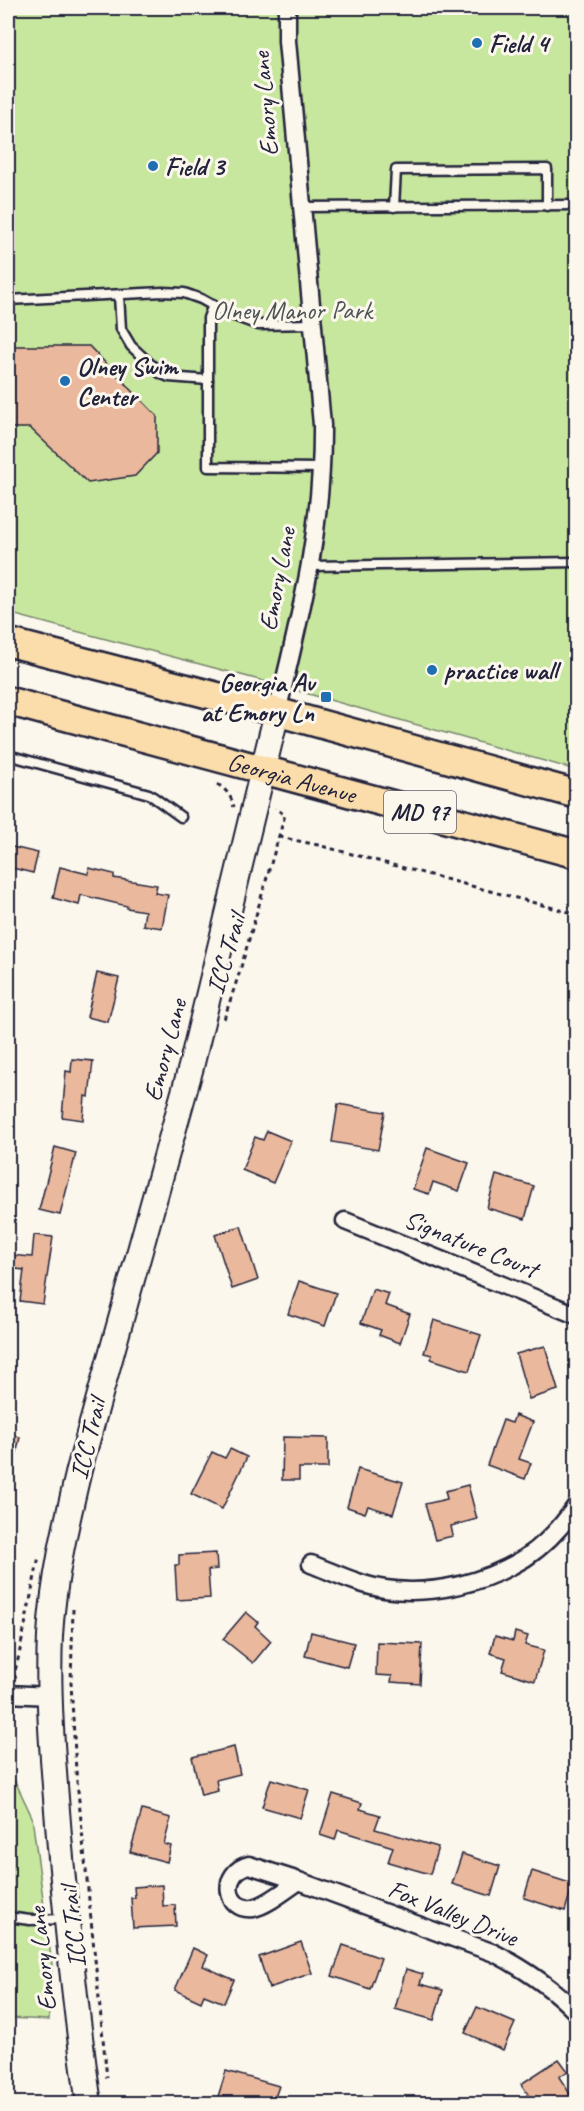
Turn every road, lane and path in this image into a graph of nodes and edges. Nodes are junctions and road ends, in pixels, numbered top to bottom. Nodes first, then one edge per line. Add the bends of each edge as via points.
1 (287, 8) edge
2 (576, 205) edge
3 (547, 206) junction
4 (302, 207) junction
5 (394, 207) junction
6 (119, 295) junction
7 (8, 300) edge
8 (213, 305) junction
9 (314, 324) junction
10 (208, 380) junction
11 (323, 468) junction
12 (576, 562) edge
13 (311, 566) junction
14 (8, 642) edge
15 (8, 701) edge
16 (277, 712) junction
17 (8, 754) edge
18 (263, 770) junction
19 (217, 784) dead end
20 (576, 794) edge
21 (231, 799) dead end
22 (275, 808) dead end
23 (182, 817) dead end
24 (279, 837) junction
25 (576, 854) edge
26 (576, 914) edge
27 (221, 1028) dead end
28 (345, 1221) dead end
29 (576, 1315) edge
30 (576, 1506) edge
31 (311, 1564) dead end
32 (74, 1602) dead end
33 (8, 1694) edge
34 (50, 1696) junction
35 (299, 1881) dead end
36 (8, 1917) edge
37 (66, 1919) junction
38 (576, 2012) edge
39 (107, 2085) dead end
40 (89, 2103) edge

1 - 4 street, Emory Lane
2 - 3 lane
3 - 5 lane
3 - 5 lane via 548,169 396,170
4 - 5 lane
4 - 9 street, Emory Lane
6 - 7 lane
6 - 8 lane via 184,293
6 - 10 lane via 121,329 131,346 160,374
8 - 9 lane via 258,325
8 - 10 lane via 208,318
9 - 11 street, Emory Lane
10 - 11 lane via 208,467
11 - 13 street, Emory Lane
12 - 13 lane
13 - 16 street, Emory Lane
14 - 16 main road, MD 97
15 - 18 main road, Georgia Avenue / MD 97
16 - 18 street, Emory Lane
16 - 20 main road, MD 97
17 - 23 lane via 149,794
18 - 25 main road, Georgia Avenue / MD 97
18 - 34 street, Emory Lane via 191,1067 65,1528 50,1636
19 - 21 path
22 - 24 path, ICC Trail via 285,815
24 - 26 path
24 - 27 path, ICC Trail
28 - 29 street, Signature Court
30 - 31 street via 564,1523 526,1557 470,1582 416,1591 385,1589
32 - 39 path, ICC Trail via 71,1683 76,1771
33 - 34 street
34 - 37 street, Emory Lane
35 - 38 street, Fox Valley Drive via 494,1953 549,1987
36 - 37 lane
37 - 40 street, Emory Lane

